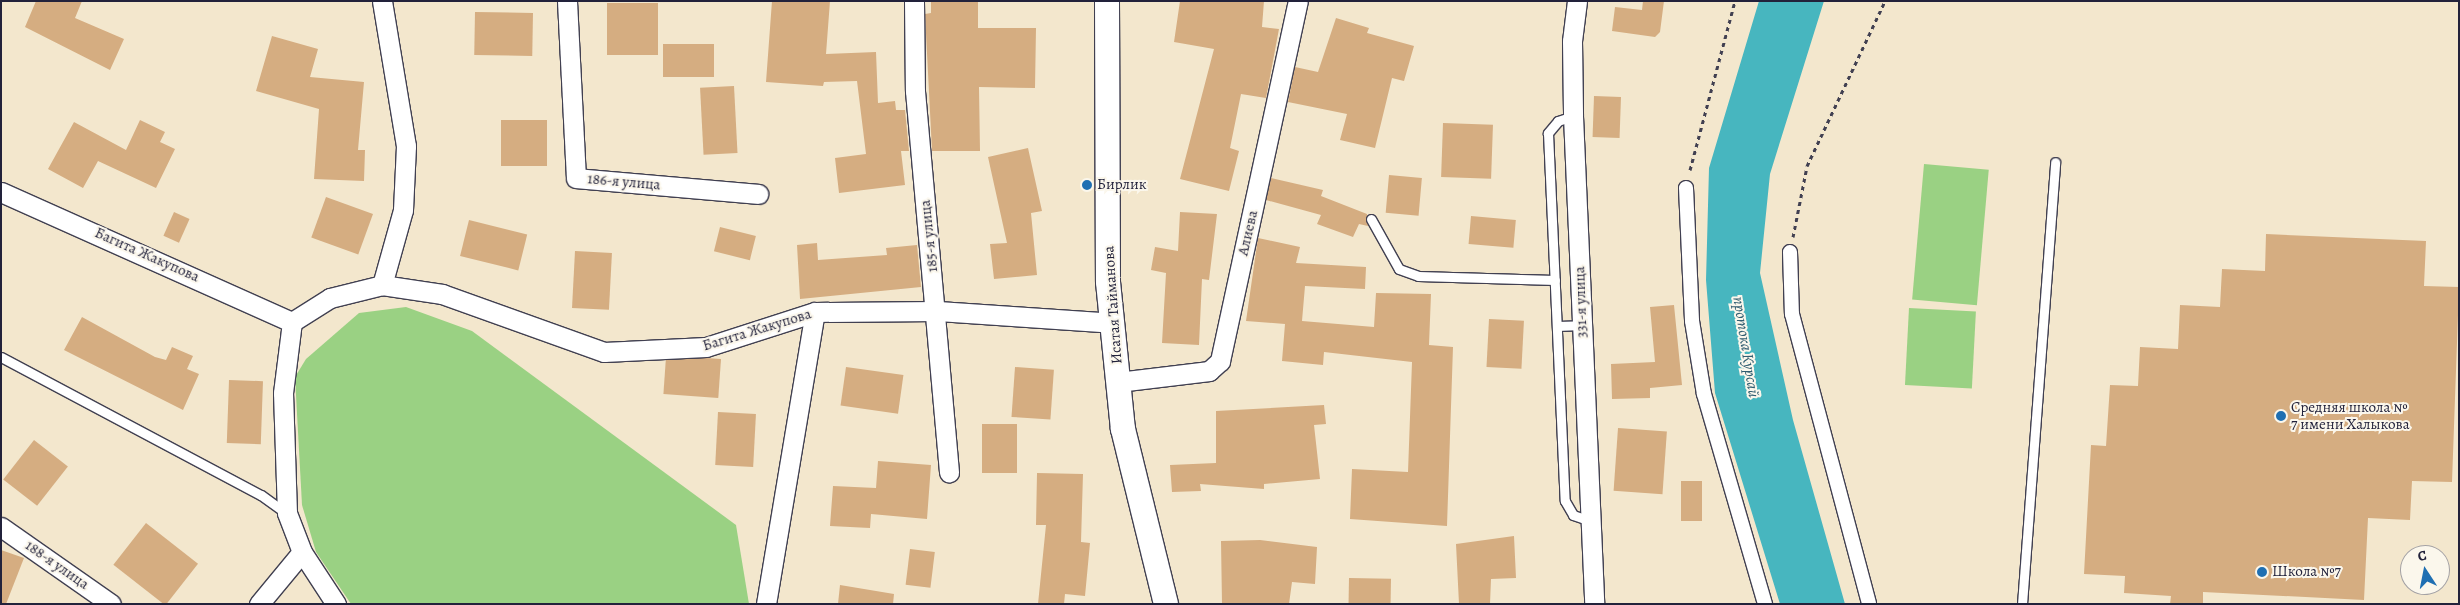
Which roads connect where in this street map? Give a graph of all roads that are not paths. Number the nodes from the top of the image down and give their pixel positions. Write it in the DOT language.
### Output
graph roads {
  1 [pos="382,1"];
  2 [pos="567,1"];
  3 [pos="914,1"];
  4 [pos="1107,1"];
  5 [pos="1298,1"];
  6 [pos="1578,1"];
  7 [pos="1573,116"];
  8 [pos="2055,162"];
  9 [pos="1686,188"];
  10 [pos="1,192"];
  11 [pos="758,194"];
  12 [pos="1371,219"];
  13 [pos="1790,252"];
  14 [pos="1555,280"];
  15 [pos="382,285"];
  16 [pos="938,311"];
  17 [pos="815,312"];
  18 [pos="292,322"];
  19 [pos="1112,323"];
  20 [pos="1582,325"];
  21 [pos="1557,326"];
  22 [pos="1,357"];
  23 [pos="1118,382"];
  24 [pos="949,472"];
  25 [pos="287,513"];
  26 [pos="1590,522"];
  27 [pos="1,527"];
  28 [pos="302,552"];
  29 [pos="112,604"];
  30 [pos="259,604"];
  31 [pos="336,604"];
  32 [pos="766,604"];
  33 [pos="1166,604"];
  34 [pos="1594,604"];
  35 [pos="1765,604"];
  36 [pos="1869,604"];
  37 [pos="2022,604"];
  1 -- 15 [label="street"];
  2 -- 11 [label="street, 186-я улица"];
  3 -- 16 [label="street, 185-я улица"];
  4 -- 19 [label="street, Исатая Тайманова"];
  5 -- 23 [label="street, Алиева"];
  6 -- 7 [label="street, 331-я улица"];
  7 -- 14 [label="lane"];
  7 -- 20 [label="street, 331-я улица"];
  8 -- 37 [label="lane"];
  9 -- 35 [label="street"];
  10 -- 18 [label="street, Багита Жакупова"];
  12 -- 14 [label="lane"];
  13 -- 36 [label="street"];
  14 -- 21 [label="lane"];
  15 -- 17 [label="street, Багита Жакупова"];
  15 -- 18 [label="street"];
  16 -- 17 [label="street, Багита Жакупова"];
  16 -- 19 [label="street, Багита Жакупова"];
  16 -- 24 [label="street, 185-я улица"];
  17 -- 32 [label="street"];
  18 -- 25 [label="street"];
  19 -- 23 [label="street, Исатая Тайманова"];
  20 -- 21 [label="lane"];
  20 -- 26 [label="street, 331-я улица"];
  21 -- 26 [label="lane"];
  22 -- 25 [label="lane"];
  23 -- 33 [label="street, Исатая Тайманова"];
  25 -- 28 [label="street"];
  26 -- 34 [label="street, 331-я улица"];
  27 -- 29 [label="street, 188-я улица"];
  28 -- 30 [label="street"];
  28 -- 31 [label="street"];
}
